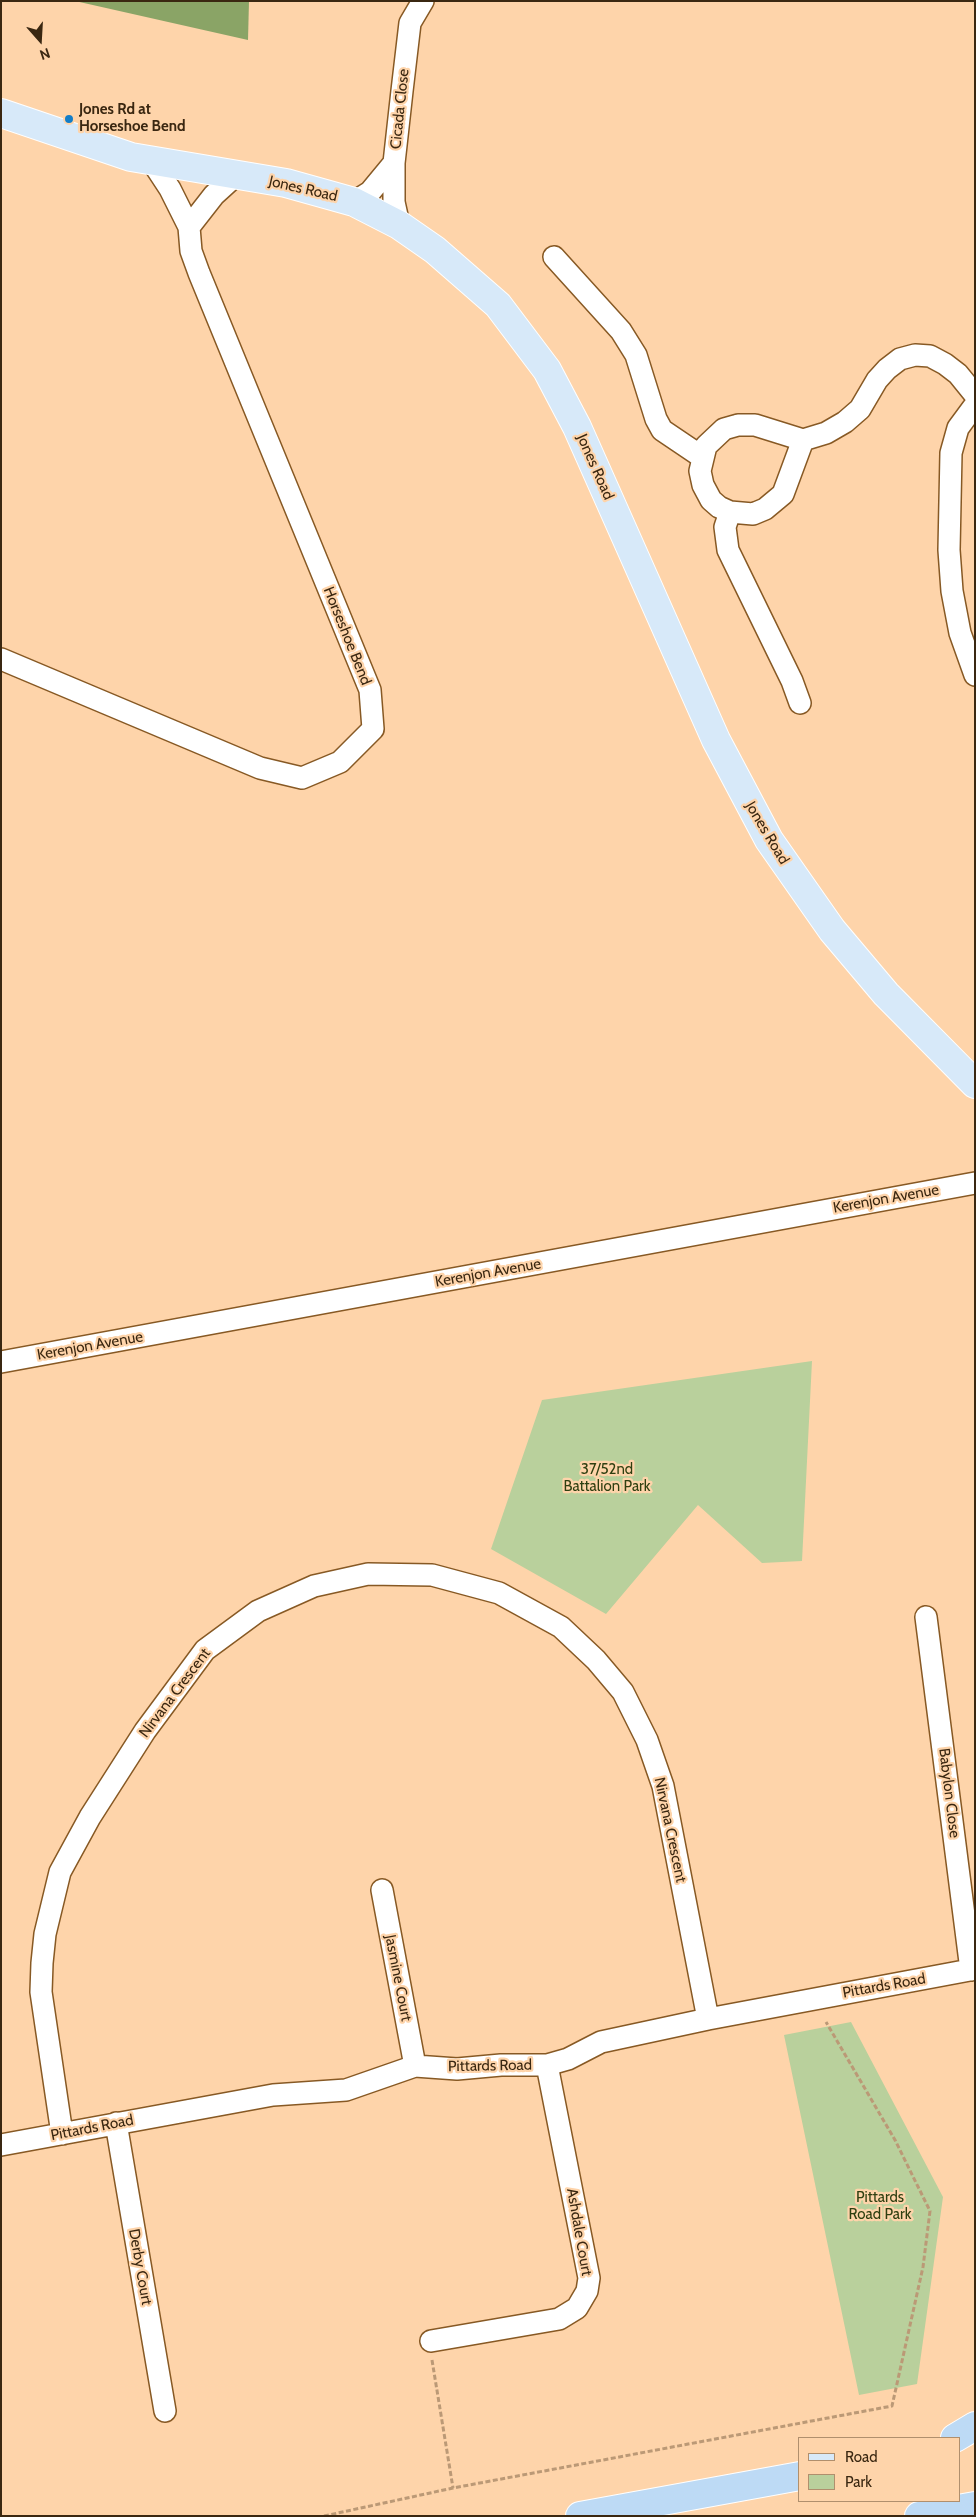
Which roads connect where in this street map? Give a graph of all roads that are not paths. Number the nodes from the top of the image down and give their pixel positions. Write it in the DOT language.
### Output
graph roads {
  1 [pos="423,1"];
  2 [pos="1,113"];
  3 [pos="151,160"];
  4 [pos="394,163"];
  5 [pos="236,175"];
  6 [pos="354,202"];
  7 [pos="399,224"];
  8 [pos="189,227"];
  9 [pos="554,257"];
  10 [pos="975,396"];
  11 [pos="975,405"];
  12 [pos="803,440"];
  13 [pos="702,457"];
  14 [pos="730,512"];
  15 [pos="1,659"];
  16 [pos="975,675"];
  17 [pos="800,704"];
  18 [pos="975,1084"];
  19 [pos="975,1183"];
  20 [pos="1,1362"];
  21 [pos="926,1617"];
  22 [pos="382,1890"];
  23 [pos="973,1969"];
  24 [pos="708,2019"];
  25 [pos="546,2065"];
  26 [pos="416,2066"];
  27 [pos="116,2123"];
  28 [pos="62,2134"];
  29 [pos="1,2145"];
  30 [pos="431,2341"];
  31 [pos="165,2411"];
  32 [pos="975,2426"];
  33 [pos="956,2437"];
  34 [pos="975,2444"];
  35 [pos="961,2447"];
  36 [pos="798,2476"];
  37 [pos="975,2506"];
  38 [pos="580,2516"];
  39 [pos="919,2516"];
  1 -- 4 [label="street, Cicada Close"];
  2 -- 3 [label="main road, Jones Road"];
  3 -- 5 [label="main road, Jones Road"];
  3 -- 8 [label="street"];
  4 -- 6 [label="street, Cicada Close"];
  4 -- 7 [label="street"];
  5 -- 6 [label="main road, Jones Road"];
  5 -- 8 [label="street"];
  6 -- 7 [label="main road, Jones Road"];
  7 -- 18 [label="main road, Jones Road"];
  8 -- 15 [label="street, Horseshoe Bend"];
  9 -- 13 [label="street"];
  10 -- 12 [label="street"];
  11 -- 16 [label="street"];
  12 -- 13 [label="street"];
  12 -- 14 [label="street"];
  13 -- 14 [label="street"];
  14 -- 17 [label="street"];
  19 -- 20 [label="street, Kerenjon Avenue"];
  21 -- 23 [label="street, Babylon Close"];
  22 -- 26 [label="street, Jasmine Court"];
  23 -- 24 [label="street, Pittards Road"];
  24 -- 25 [label="street, Pittards Road"];
  24 -- 28 [label="street, Nirvana Crescent"];
  25 -- 26 [label="street, Pittards Road"];
  25 -- 30 [label="street, Ashdale Court"];
  26 -- 27 [label="street, Pittards Road"];
  27 -- 28 [label="street, Pittards Road"];
  27 -- 31 [label="street, Derby Court"];
  28 -- 29 [label="street, Pittards Road"];
  32 -- 33 [label="highway"];
  34 -- 35 [label="highway"];
  36 -- 38 [label="highway"];
  37 -- 39 [label="highway"];
}
